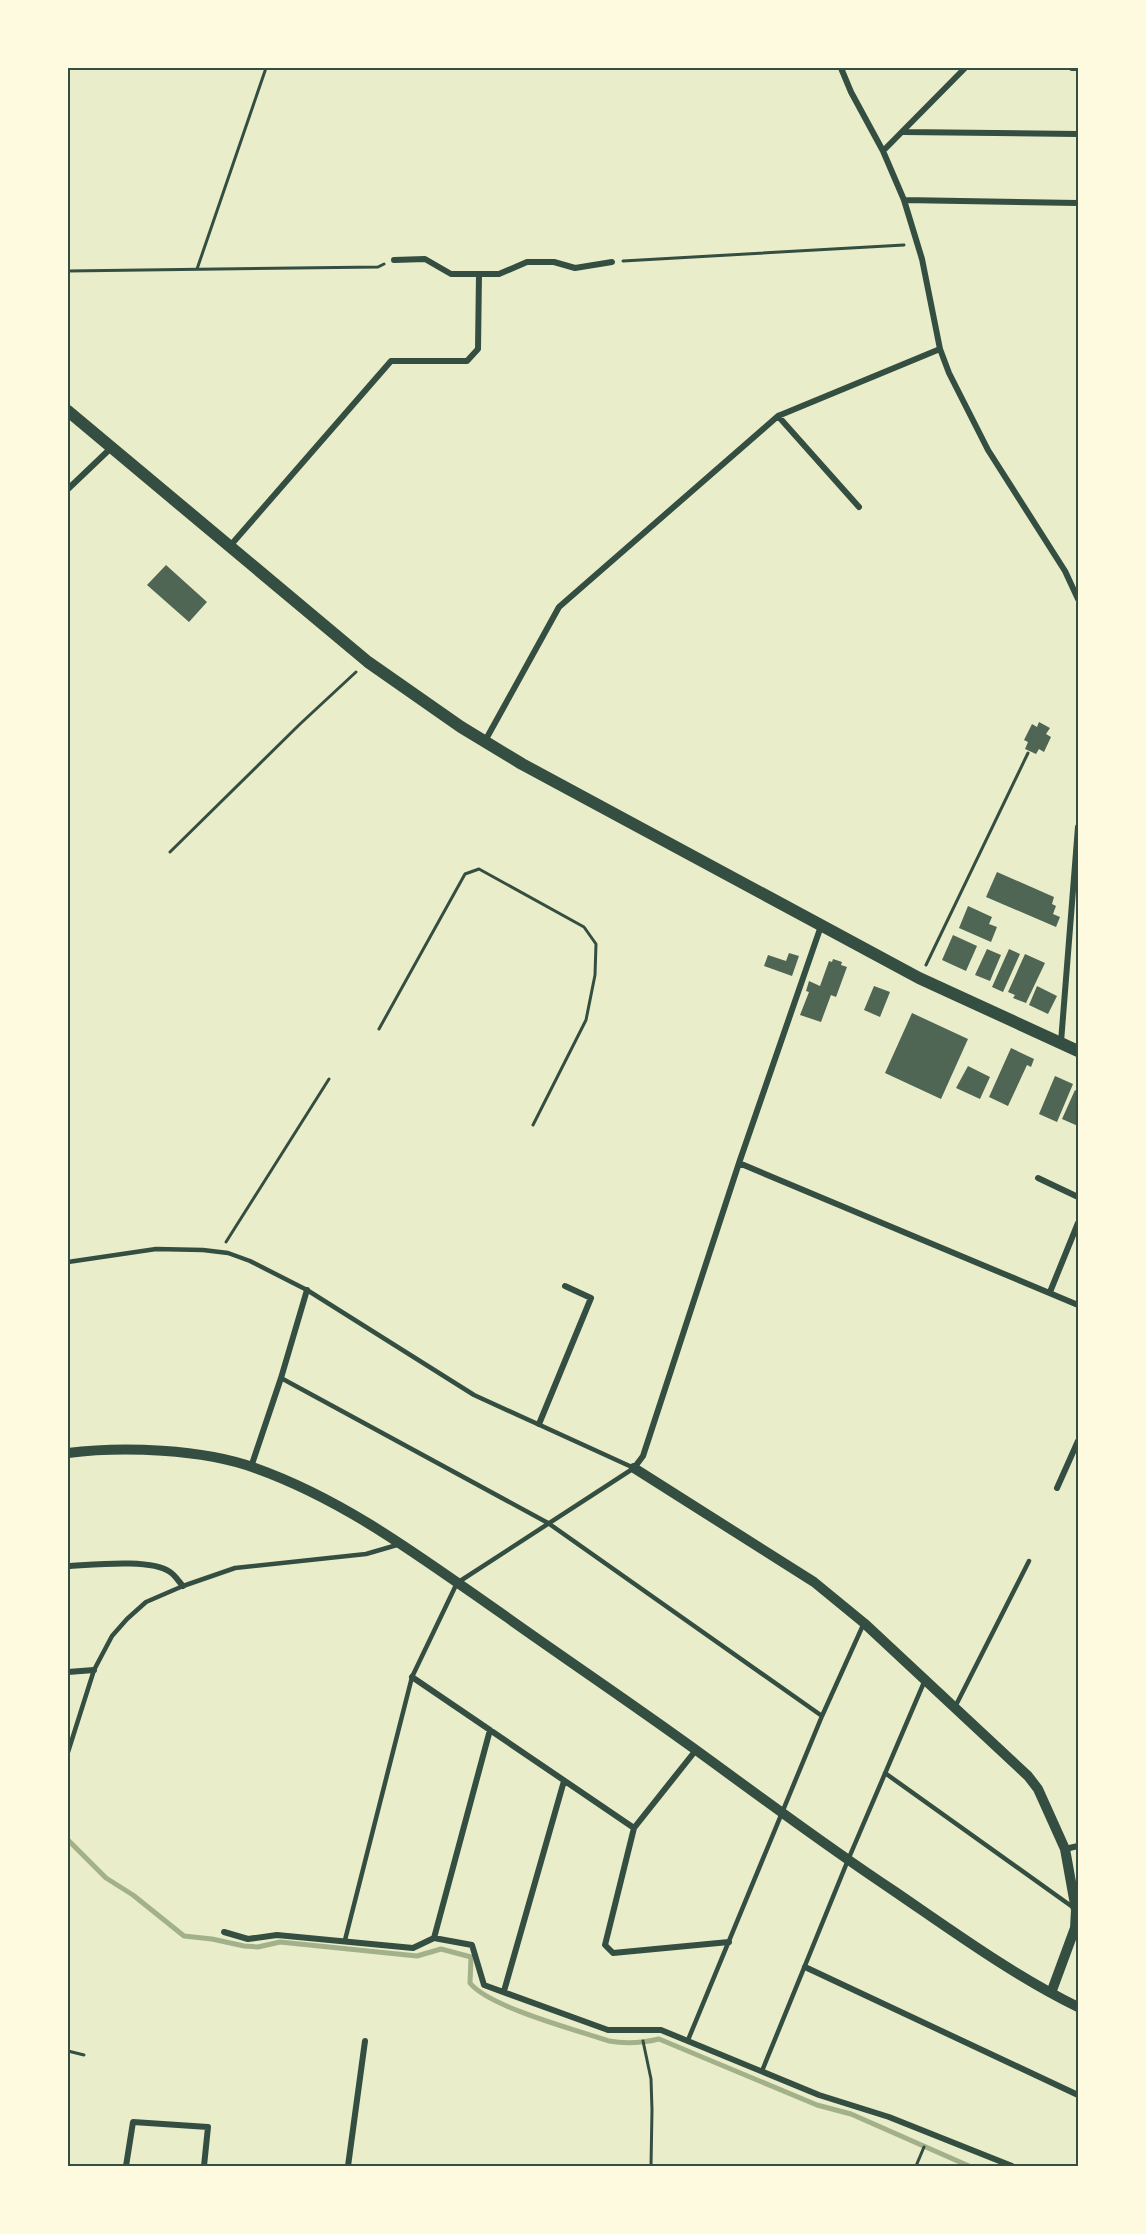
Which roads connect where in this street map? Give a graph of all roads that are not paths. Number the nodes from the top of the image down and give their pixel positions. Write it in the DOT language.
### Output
graph roads {
  1 [pos="841,68"];
  2 [pos="965,68"];
  3 [pos="1071,68"];
  4 [pos="1078,68"];
  5 [pos="904,132"];
  6 [pos="1078,134"];
  7 [pos="883,151"];
  8 [pos="904,200"];
  9 [pos="1078,203"];
  10 [pos="394,260"];
  11 [pos="612,262"];
  12 [pos="479,274"];
  13 [pos="940,349"];
  14 [pos="68,411"];
  15 [pos="778,416"];
  16 [pos="111,447"];
  17 [pos="68,489"];
  18 [pos="859,507"];
  19 [pos="230,547"];
  20 [pos="1078,598"];
  21 [pos="484,741"];
  22 [pos="1078,827"];
  23 [pos="821,926"];
  24 [pos="1061,1043"];
  25 [pos="1078,1051"];
  26 [pos="739,1163"];
  27 [pos="1038,1178"];
  28 [pos="1078,1197"];
  29 [pos="1078,1223"];
  30 [pos="68,1262"];
  31 [pos="565,1286"];
  32 [pos="307,1290"];
  33 [pos="1050,1292"];
  34 [pos="1078,1305"];
  35 [pos="281,1378"];
  36 [pos="539,1424"];
  37 [pos="1078,1442"];
  38 [pos="68,1453"];
  39 [pos="251,1467"];
  40 [pos="634,1468"];
  41 [pos="1057,1488"];
  42 [pos="548,1523"];
  43 [pos="399,1544"];
  44 [pos="1029,1561"];
  45 [pos="68,1566"];
  46 [pos="457,1583"];
  47 [pos="183,1586"];
  48 [pos="864,1623"];
  49 [pos="94,1670"];
  50 [pos="68,1672"];
  51 [pos="412,1677"];
  52 [pos="925,1680"];
  53 [pos="955,1707"];
  54 [pos="822,1716"];
  55 [pos="490,1730"];
  56 [pos="696,1750"];
  57 [pos="68,1752"];
  58 [pos="885,1773"];
  59 [pos="564,1781"];
  60 [pos="782,1814"];
  61 [pos="634,1828"];
  62 [pos="1078,1846"];
  63 [pos="1065,1849"];
  64 [pos="848,1860"];
  65 [pos="1076,1910"];
  66 [pos="1077,1928"];
  67 [pos="224,1932"];
  68 [pos="434,1938"];
  69 [pos="345,1940"];
  70 [pos="729,1941"];
  71 [pos="805,1966"];
  72 [pos="504,1990"];
  73 [pos="1051,1994"];
  74 [pos="1078,2007"];
  75 [pos="688,2040"];
  76 [pos="365,2042"];
  77 [pos="762,2071"];
  78 [pos="1078,2095"];
  79 [pos="126,2166"];
  80 [pos="204,2166"];
  81 [pos="348,2166"];
  82 [pos="1012,2166"];
  1 -- 7 [label="street"];
  2 -- 5 [label="street"];
  3 -- 4 [label="street"];
  5 -- 6 [label="street"];
  5 -- 7 [label="street"];
  7 -- 8 [label="street"];
  8 -- 9 [label="street"];
  8 -- 13 [label="street"];
  10 -- 12 [label="street"];
  11 -- 12 [label="street"];
  12 -- 19 [label="street"];
  13 -- 15 [label="street"];
  13 -- 20 [label="street"];
  14 -- 16 [label="main road"];
  15 -- 18 [label="street"];
  15 -- 21 [label="street"];
  16 -- 17 [label="street"];
  16 -- 19 [label="main road"];
  19 -- 21 [label="main road"];
  21 -- 23 [label="main road"];
  22 -- 24 [label="street"];
  23 -- 24 [label="main road"];
  23 -- 26 [label="street"];
  24 -- 25 [label="main road"];
  26 -- 33 [label="street"];
  26 -- 40 [label="street"];
  27 -- 28 [label="street"];
  29 -- 33 [label="street"];
  30 -- 32 [label="lane"];
  31 -- 36 [label="street"];
  32 -- 35 [label="street"];
  32 -- 36 [label="lane"];
  33 -- 34 [label="street"];
  35 -- 39 [label="street"];
  35 -- 42 [label="lane"];
  36 -- 40 [label="lane"];
  37 -- 41 [label="street"];
  38 -- 39 [label="street"];
  39 -- 43 [label="street"];
  40 -- 42 [label="lane"];
  40 -- 48 [label="street"];
  42 -- 46 [label="lane"];
  42 -- 54 [label="lane"];
  43 -- 46 [label="street"];
  43 -- 47 [label="lane"];
  44 -- 53 [label="lane"];
  45 -- 47 [label="street"];
  46 -- 51 [label="lane"];
  46 -- 56 [label="street"];
  47 -- 49 [label="lane"];
  48 -- 52 [label="street"];
  48 -- 54 [label="lane"];
  49 -- 50 [label="street"];
  49 -- 57 [label="lane"];
  51 -- 55 [label="street"];
  51 -- 69 [label="lane"];
  52 -- 53 [label="street"];
  52 -- 58 [label="lane"];
  53 -- 63 [label="street"];
  54 -- 60 [label="lane"];
  55 -- 59 [label="street"];
  55 -- 68 [label="street"];
  56 -- 60 [label="street"];
  56 -- 61 [label="street"];
  58 -- 64 [label="lane"];
  58 -- 65 [label="lane"];
  59 -- 61 [label="street"];
  59 -- 72 [label="street"];
  60 -- 64 [label="street"];
  60 -- 70 [label="lane"];
  61 -- 70 [label="street"];
  62 -- 63 [label="street"];
  63 -- 65 [label="street"];
  64 -- 71 [label="lane"];
  64 -- 73 [label="street"];
  65 -- 66 [label="street"];
  66 -- 73 [label="street"];
  67 -- 69 [label="street"];
  68 -- 69 [label="street"];
  68 -- 72 [label="street"];
  70 -- 75 [label="lane"];
  71 -- 77 [label="lane"];
  71 -- 78 [label="street"];
  72 -- 75 [label="street"];
  73 -- 74 [label="street"];
  75 -- 77 [label="street"];
  76 -- 81 [label="street"];
  77 -- 82 [label="street"];
  79 -- 80 [label="street"];
}
